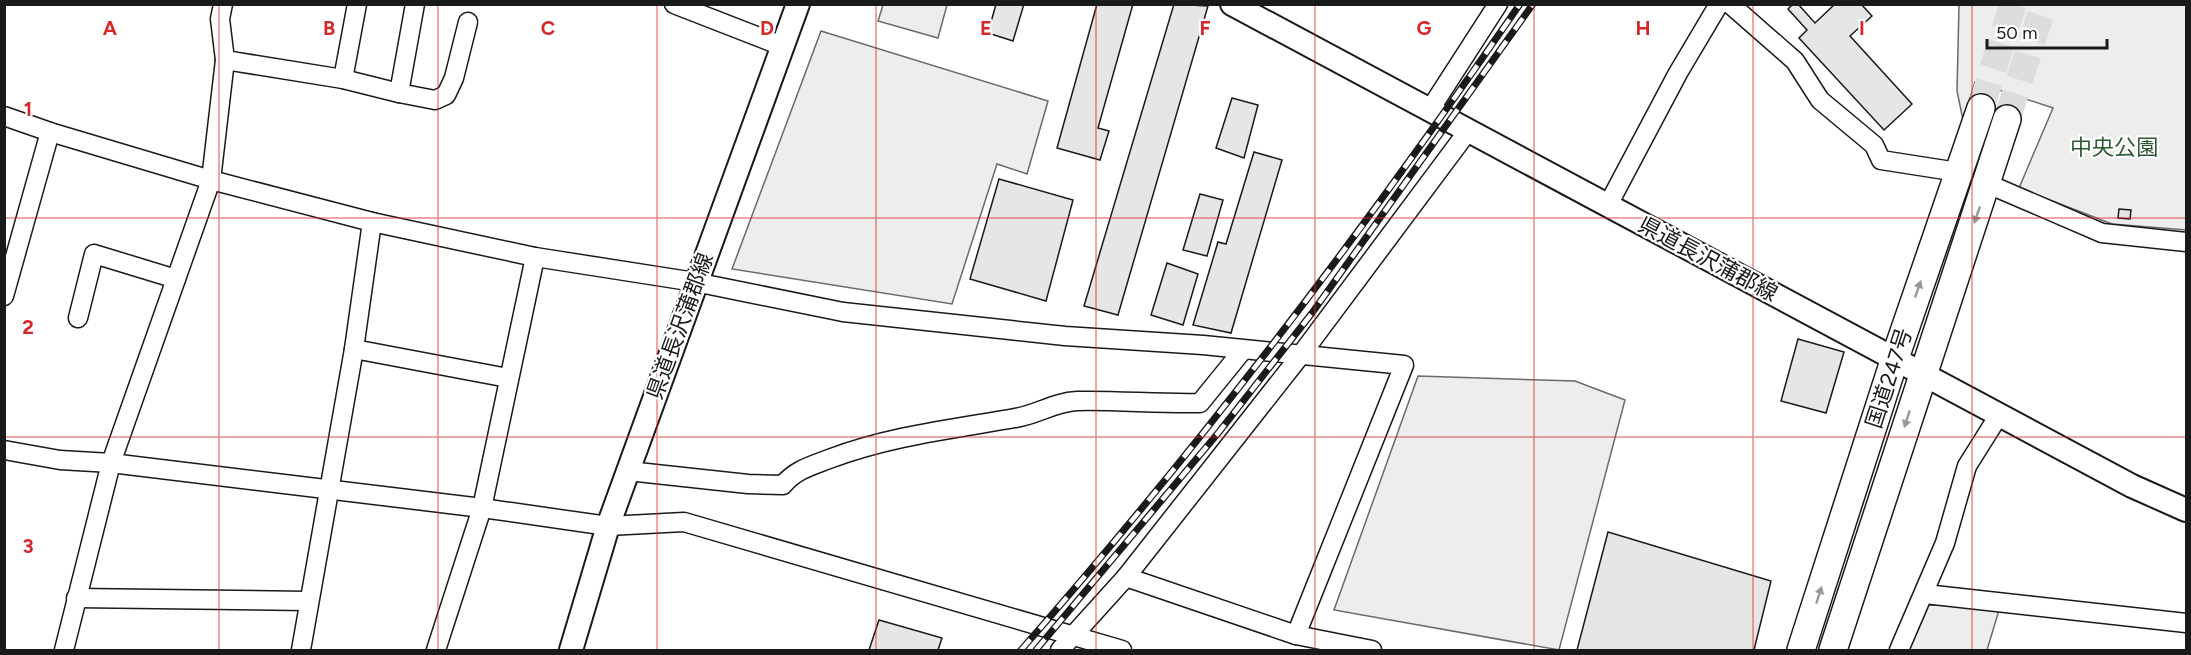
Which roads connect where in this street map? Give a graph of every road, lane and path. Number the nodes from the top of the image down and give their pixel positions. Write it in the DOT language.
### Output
graph roads {
  1 [pos="224,4"];
  2 [pos="357,4"];
  3 [pos="416,4"];
  4 [pos="674,4"];
  5 [pos="798,4"];
  6 [pos="1232,4"];
  7 [pos="1498,4"];
  8 [pos="1719,4"];
  9 [pos="1730,4"];
  10 [pos="468,22"];
  11 [pos="782,46"];
  12 [pos="225,60"];
  13 [pos="344,79"];
  14 [pos="399,93"];
  15 [pos="1981,108"];
  16 [pos="1430,111"];
  17 [pos="4,116"];
  18 [pos="2007,119"];
  19 [pos="1468,131"];
  20 [pos="50,132"];
  21 [pos="1958,172"];
  22 [pos="211,180"];
  23 [pos="1988,184"];
  24 [pos="1608,205"];
  25 [pos="372,222"];
  26 [pos="2187,242"];
  27 [pos="535,257"];
  28 [pos="176,279"];
  29 [pos="695,282"];
  30 [pos="4,296"];
  31 [pos="78,318"];
  32 [pos="354,349"];
  33 [pos="1243,350"];
  34 [pos="1300,356"];
  35 [pos="1895,358"];
  36 [pos="1922,375"];
  37 [pos="508,378"];
  38 [pos="1999,415"];
  39 [pos="4,450"];
  40 [pos="111,463"];
  41 [pos="628,471"];
  42 [pos="328,491"];
  43 [pos="482,508"];
  44 [pos="2187,510"];
  45 [pos="608,526"];
  46 [pos="1126,577"];
  47 [pos="1924,594"];
  48 [pos="76,598"];
  49 [pos="308,601"];
  50 [pos="2187,623"];
  51 [pos="1296,635"];
  52 [pos="1067,644"];
  53 [pos="64,651"];
  54 [pos="301,651"];
  55 [pos="436,651"];
  56 [pos="571,651"];
  57 [pos="1122,651"];
  58 [pos="1372,651"];
  59 [pos="1801,651"];
  60 [pos="1833,651"];
  61 [pos="1899,651"];
  1 -- 12 [label="street"];
  2 -- 13 [label="street"];
  3 -- 14 [label="street"];
  4 -- 11 [label="street"];
  5 -- 11 [label="main road, 県道長沢蒲郡線"];
  6 -- 16 [label="main road, 県道長沢蒲郡線"];
  7 -- 16 [label="street"];
  8 -- 24 [label="street"];
  9 -- 21 [label="street"];
  10 -- 14 [label="street"];
  11 -- 29 [label="main road, 県道長沢蒲郡線"];
  12 -- 13 [label="street"];
  12 -- 22 [label="street"];
  13 -- 14 [label="street"];
  15 -- 21 [label="highway, 国道247号"];
  16 -- 19 [label="main road, 県道長沢蒲郡線"];
  17 -- 20 [label="street"];
  18 -- 23 [label="highway, 国道247号"];
  19 -- 24 [label="main road, 県道長沢蒲郡線"];
  19 -- 34 [label="street"];
  20 -- 22 [label="street"];
  20 -- 30 [label="street"];
  35 -- 21 [label="highway, 国道247号, one-way"];
  22 -- 25 [label="street"];
  22 -- 28 [label="street"];
  23 -- 26 [label="street"];
  23 -- 36 [label="highway, 国道247号, one-way"];
  24 -- 35 [label="main road, 県道長沢蒲郡線"];
  25 -- 27 [label="street"];
  25 -- 32 [label="street"];
  27 -- 29 [label="street"];
  27 -- 37 [label="street"];
  28 -- 31 [label="street"];
  28 -- 40 [label="street"];
  29 -- 33 [label="street"];
  29 -- 41 [label="main road, 県道長沢蒲郡線"];
  32 -- 37 [label="street"];
  32 -- 42 [label="street"];
  33 -- 34 [label="street"];
  33 -- 41 [label="street"];
  34 -- 46 [label="street"];
  34 -- 51 [label="street"];
  35 -- 36 [label="main road, 県道長沢蒲郡線"];
  59 -- 35 [label="highway, 国道247号, one-way"];
  36 -- 38 [label="main road, 県道長沢蒲郡線"];
  36 -- 60 [label="highway, 国道247号, one-way"];
  37 -- 43 [label="street"];
  38 -- 44 [label="main road, 県道長沢蒲郡線"];
  38 -- 47 [label="street"];
  39 -- 40 [label="street"];
  40 -- 42 [label="street"];
  40 -- 48 [label="street"];
  41 -- 45 [label="main road, 県道長沢蒲郡線"];
  42 -- 43 [label="street"];
  42 -- 49 [label="street"];
  43 -- 45 [label="street"];
  43 -- 55 [label="street"];
  45 -- 52 [label="street"];
  45 -- 56 [label="main road, 県道長沢蒲郡線"];
  46 -- 51 [label="street"];
  46 -- 52 [label="street"];
  47 -- 50 [label="street"];
  47 -- 61 [label="street"];
  48 -- 49 [label="street"];
  48 -- 53 [label="street"];
  49 -- 54 [label="street"];
  51 -- 58 [label="street"];
  52 -- 57 [label="street"];
}
